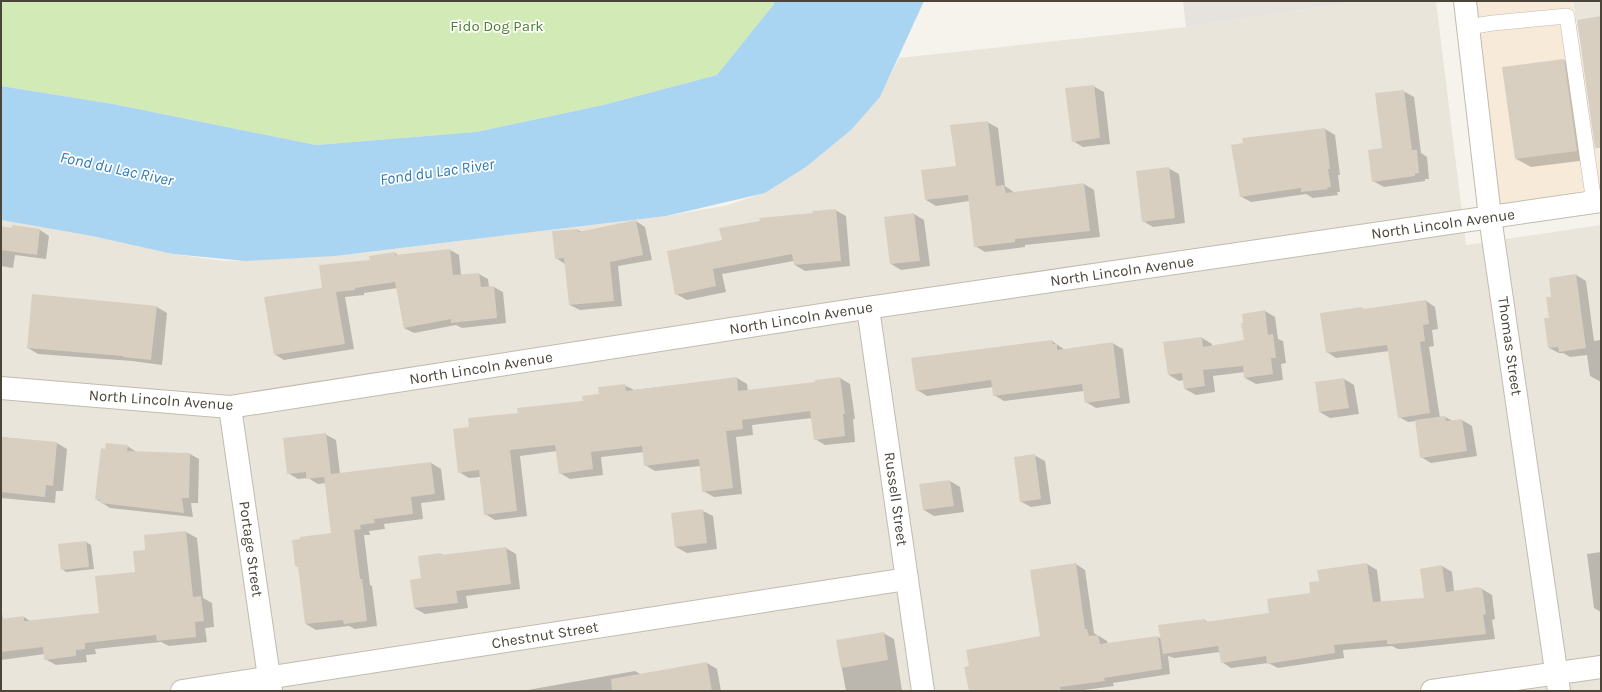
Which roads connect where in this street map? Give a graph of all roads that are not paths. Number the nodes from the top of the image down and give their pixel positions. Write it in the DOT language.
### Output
graph roads {
  1 [pos="1464,1"];
  2 [pos="1468,27"];
  3 [pos="1597,202"];
  4 [pos="1490,217"];
  5 [pos="868,308"];
  6 [pos="1,388"];
  7 [pos="230,407"];
  8 [pos="907,579"];
  9 [pos="1601,667"];
  10 [pos="1557,682"];
  11 [pos="271,685"];
  12 [pos="182,691"];
  13 [pos="923,691"];
  14 [pos="1432,691"];
  1 -- 2 [label="street, Thomas Street"];
  2 -- 3 [label="lane"];
  2 -- 4 [label="street, Thomas Street"];
  3 -- 4 [label="street, North Lincoln Avenue"];
  4 -- 5 [label="street, North Lincoln Avenue"];
  4 -- 10 [label="street, Thomas Street"];
  5 -- 7 [label="street, North Lincoln Avenue"];
  5 -- 8 [label="street, Russell Street"];
  6 -- 7 [label="street, North Lincoln Avenue"];
  7 -- 11 [label="street, Portage Street"];
  8 -- 11 [label="street, Chestnut Street"];
  8 -- 13 [label="street, Russell Street"];
  9 -- 10 [label="street"];
  10 -- 14 [label="street"];
  11 -- 12 [label="street, Chestnut Street"];
}
